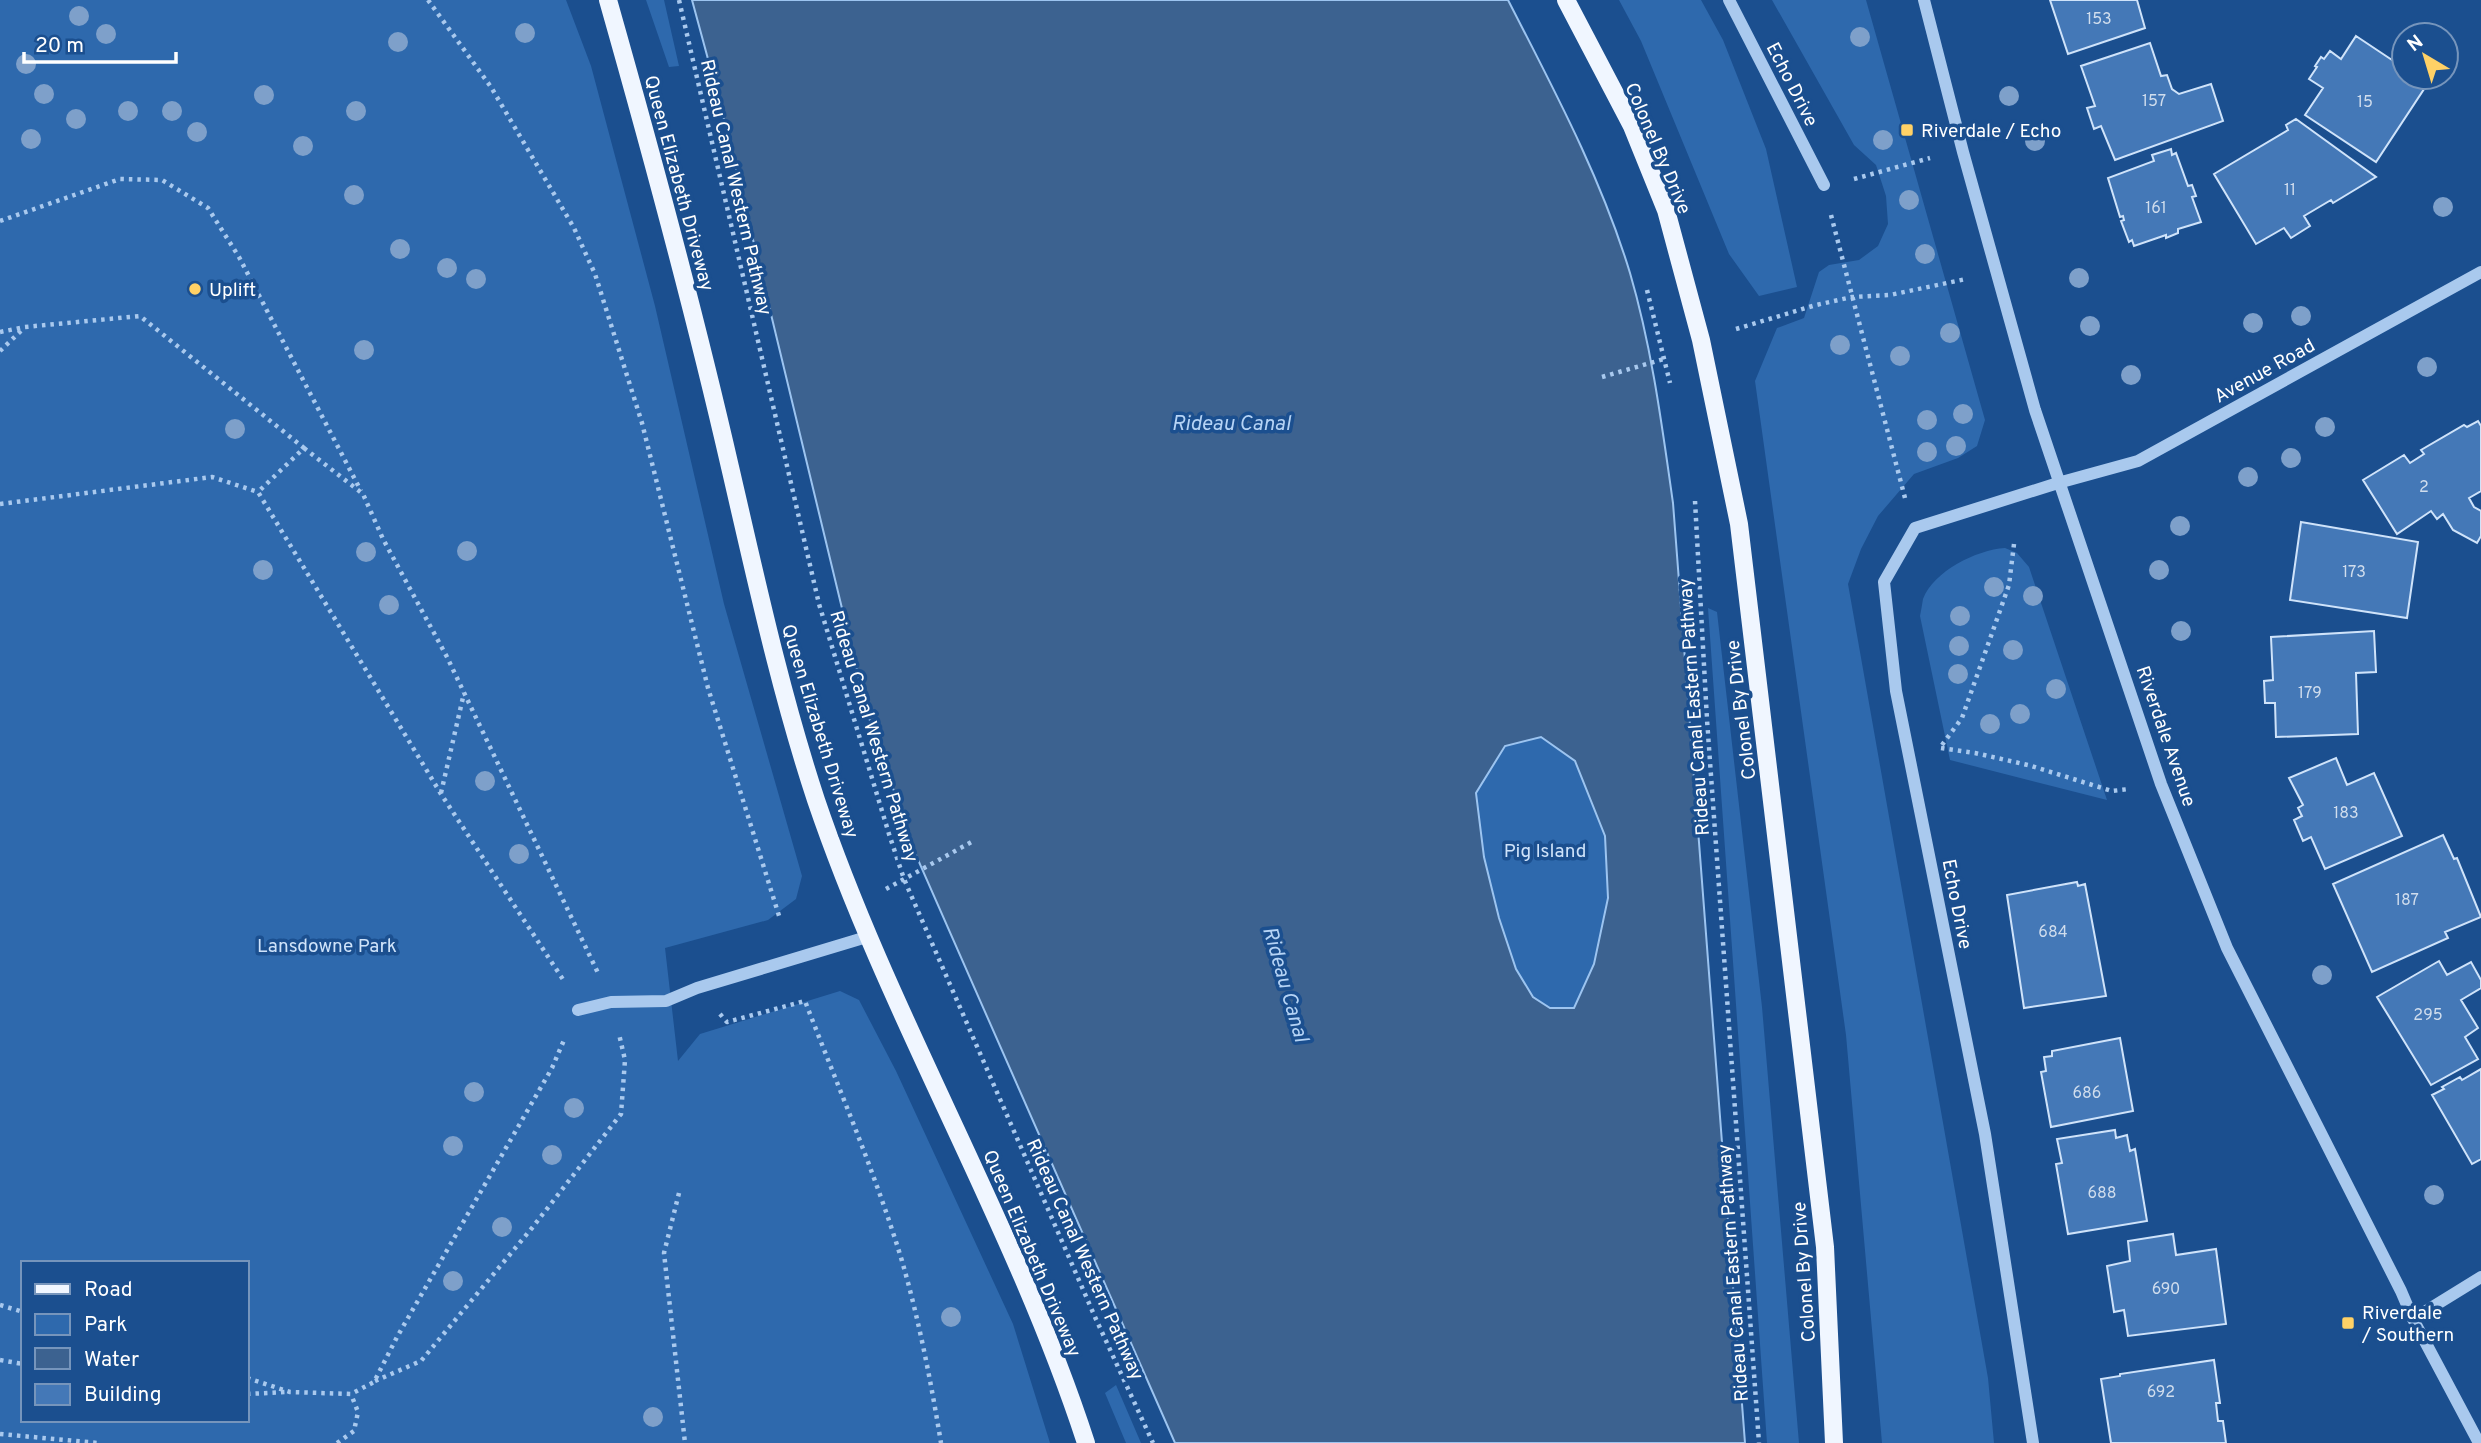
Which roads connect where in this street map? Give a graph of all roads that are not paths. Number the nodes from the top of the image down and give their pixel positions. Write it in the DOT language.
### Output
graph roads {
  1 [pos="608,0"];
  2 [pos="1566,0"];
  3 [pos="1728,0"];
  4 [pos="1924,0"];
  5 [pos="1824,185"];
  6 [pos="2481,272"];
  7 [pos="2058,483"];
  8 [pos="870,936"];
  9 [pos="578,1010"];
  10 [pos="2481,1278"];
  11 [pos="2413,1319"];
  12 [pos="1086,1443"];
  13 [pos="1834,1443"];
  14 [pos="2034,1443"];
  15 [pos="2479,1443"];
  1 -- 8 [label="main road, Queen Elizabeth Driveway"];
  2 -- 13 [label="main road, Colonel By Drive"];
  3 -- 5 [label="street, Echo Drive"];
  4 -- 7 [label="street, Riverdale Avenue"];
  6 -- 7 [label="street, Avenue Road"];
  7 -- 11 [label="street, Riverdale Avenue"];
  7 -- 14 [label="street, Echo Drive"];
  8 -- 9 [label="street"];
  8 -- 12 [label="main road, Queen Elizabeth Driveway"];
  10 -- 11 [label="street"];
  11 -- 15 [label="street, Riverdale Avenue"];
}
